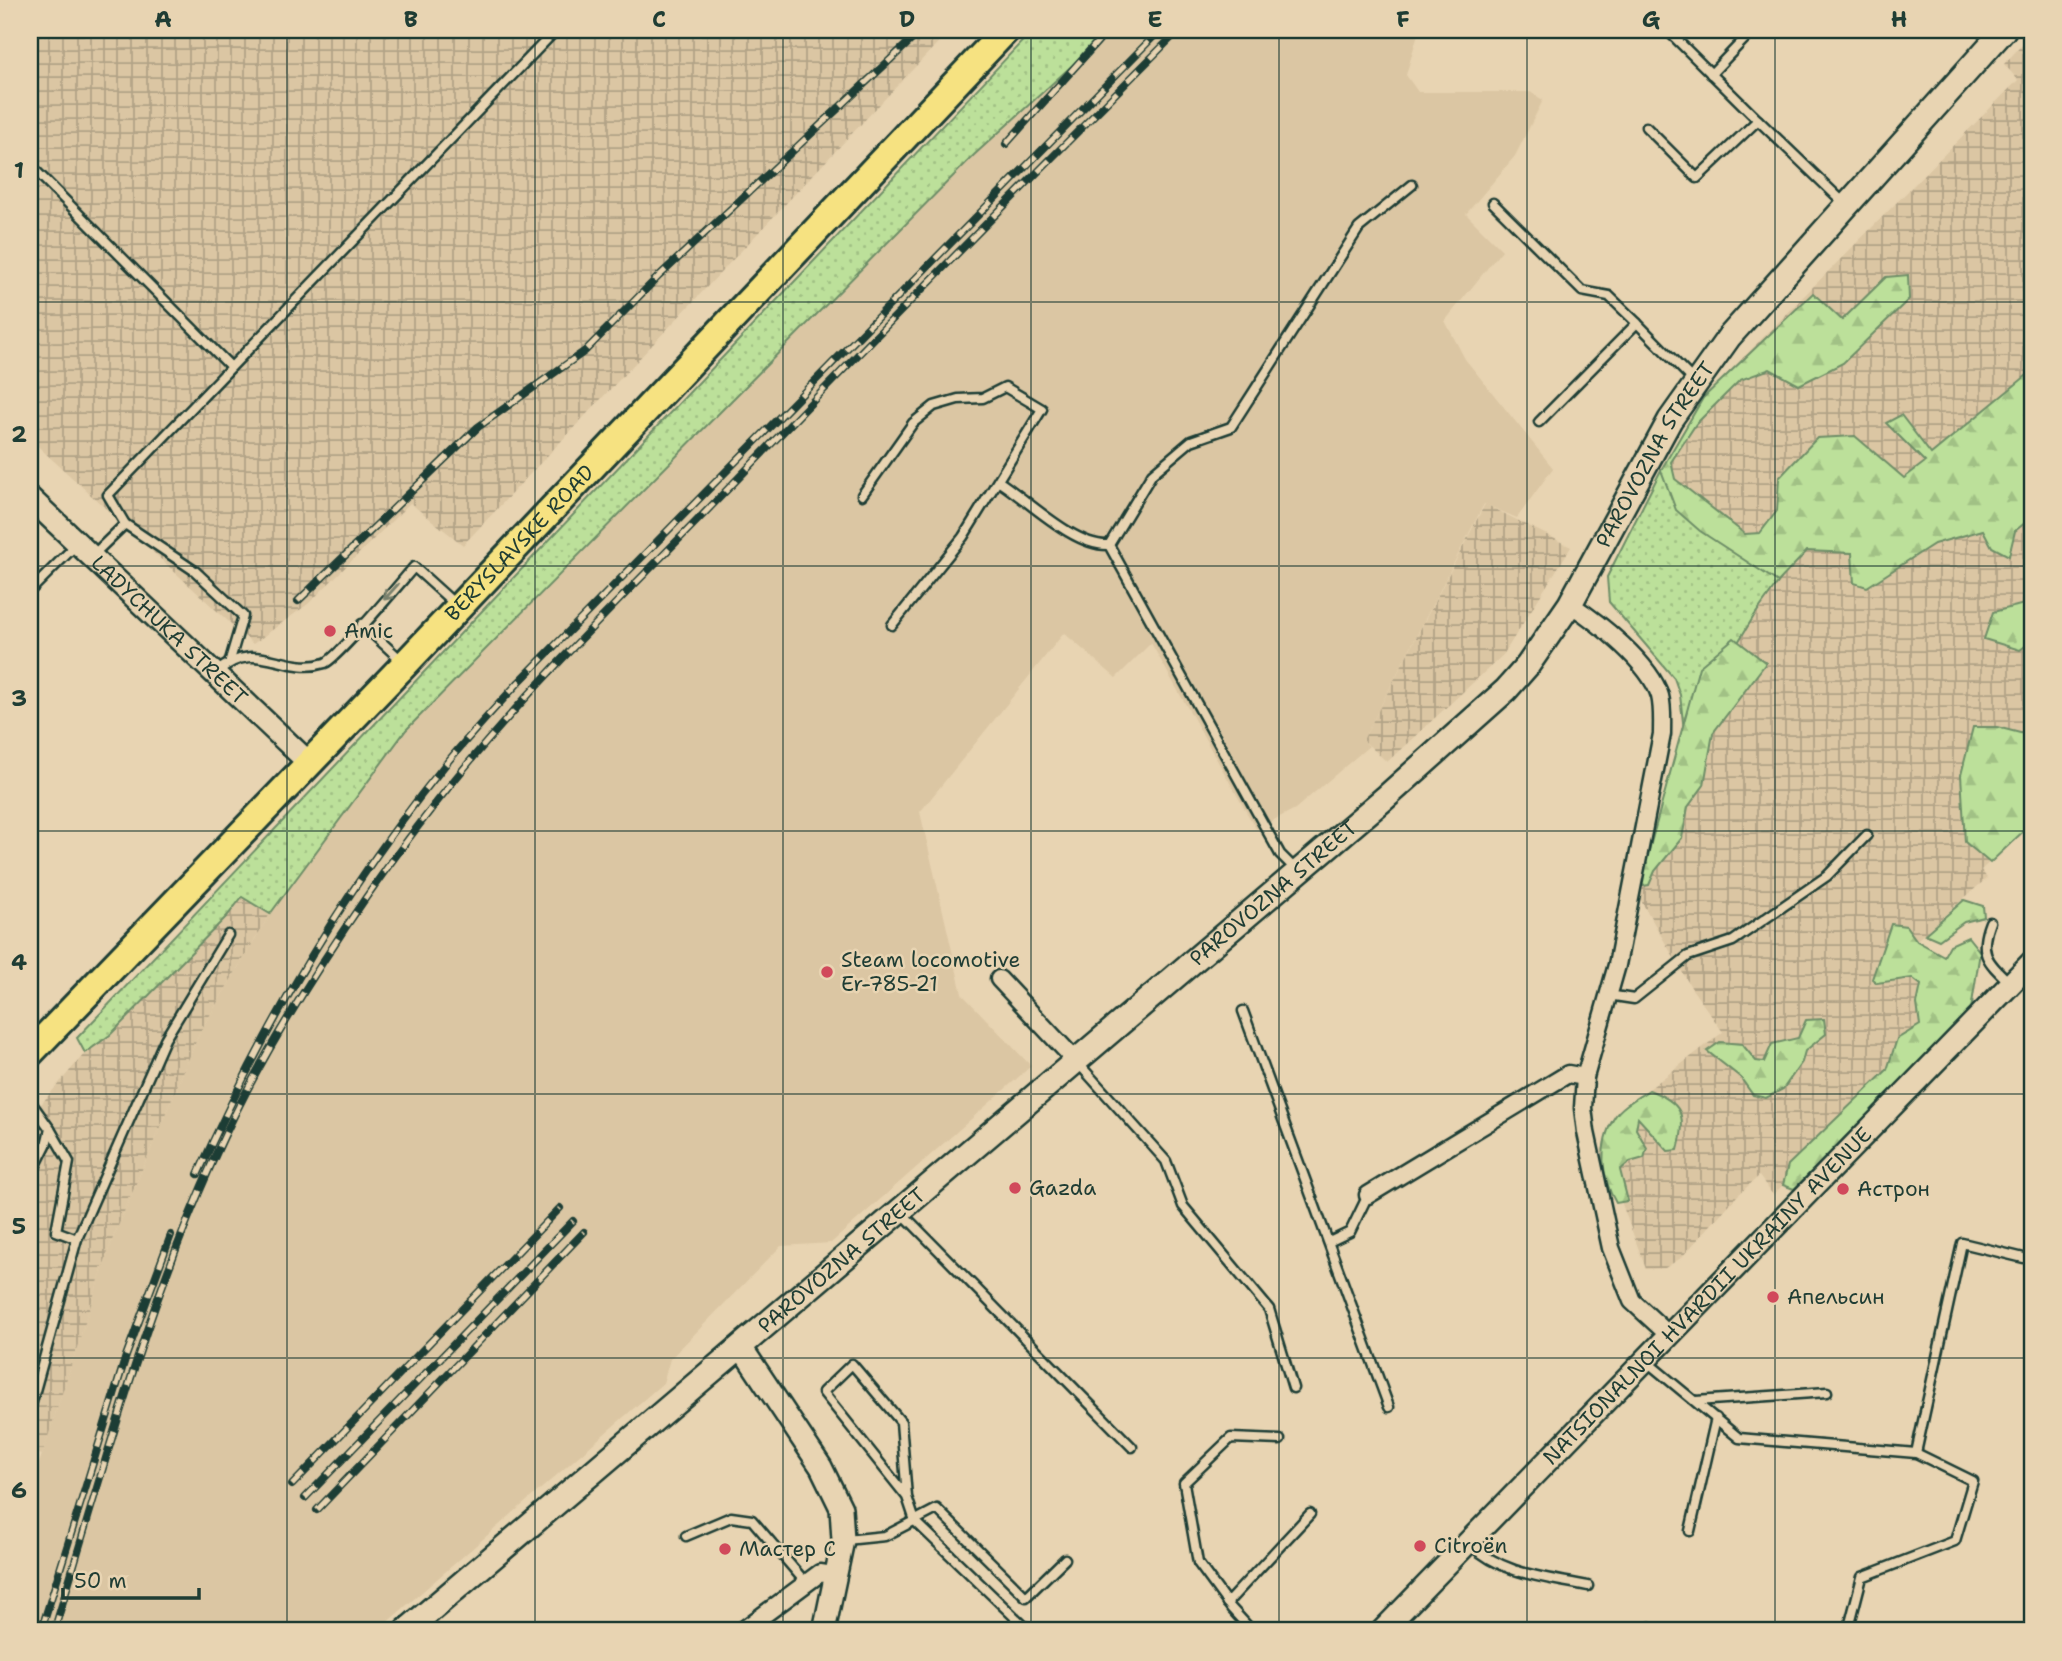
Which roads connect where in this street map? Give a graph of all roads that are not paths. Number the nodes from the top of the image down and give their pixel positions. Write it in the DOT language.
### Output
graph roads {
  1 [pos="556,30"];
  2 [pos="1006,30"];
  3 [pos="1667,30"];
  4 [pos="1753,30"];
  5 [pos="2004,30"];
  6 [pos="1711,74"];
  7 [pos="1758,120"];
  8 [pos="1646,127"];
  9 [pos="30,165"];
  10 [pos="1412,185"];
  11 [pos="1493,203"];
  12 [pos="1846,206"];
  13 [pos="1637,323"];
  14 [pos="231,367"];
  15 [pos="1696,383"];
  16 [pos="1539,422"];
  17 [pos="998,481"];
  18 [pos="862,495"];
  19 [pos="30,498"];
  20 [pos="125,524"];
  21 [pos="1110,545"];
  22 [pos="84,550"];
  23 [pos="30,591"];
  24 [pos="1570,604"];
  25 [pos="458,607"];
  26 [pos="362,624"];
  27 [pos="892,625"];
  28 [pos="405,664"];
  29 [pos="222,667"];
  30 [pos="309,763"];
  31 [pos="1867,835"];
  32 [pos="1298,872"];
  33 [pos="1990,922"];
  34 [pos="228,935"];
  35 [pos="2032,962"];
  36 [pos="999,979"];
  37 [pos="2011,984"];
  38 [pos="1608,995"];
  39 [pos="1243,1011"];
  40 [pos="30,1053"];
  41 [pos="1075,1060"];
  42 [pos="1585,1077"];
  43 [pos="30,1101"];
  44 [pos="50,1129"];
  45 [pos="30,1177"];
  46 [pos="1367,1195"];
  47 [pos="899,1210"];
  48 [pos="77,1239"];
  49 [pos="1329,1242"];
  50 [pos="2032,1260"];
  51 [pos="1670,1336"];
  52 [pos="741,1347"];
  53 [pos="1646,1361"];
  54 [pos="1293,1388"];
  55 [pos="1827,1392"];
  56 [pos="1696,1401"];
  57 [pos="1389,1407"];
  58 [pos="30,1409"];
  59 [pos="1716,1418"];
  60 [pos="1280,1440"];
  61 [pos="1132,1447"];
  62 [pos="1916,1453"];
  63 [pos="907,1497"];
  64 [pos="1310,1514"];
  65 [pos="915,1521"];
  66 [pos="1690,1531"];
  67 [pos="687,1536"];
  68 [pos="843,1540"];
  69 [pos="1468,1542"];
  70 [pos="1065,1559"];
  71 [pos="833,1575"];
  72 [pos="806,1583"];
  73 [pos="1588,1586"];
  74 [pos="1227,1603"];
  75 [pos="406,1631"];
  76 [pos="742,1631"];
  77 [pos="824,1631"];
  78 [pos="1024,1631"];
  79 [pos="1252,1631"];
  80 [pos="1382,1631"];
  81 [pos="1848,1631"];
  1 -- 14 [label="lane"];
  2 -- 25 [label="main road, BERYSLAVSKE ROAD"];
  3 -- 6 [label="lane"];
  4 -- 6 [label="lane"];
  5 -- 12 [label="main road, PAROVOZNA STREET"];
  6 -- 7 [label="lane"];
  7 -- 8 [label="lane"];
  7 -- 12 [label="lane"];
  9 -- 14 [label="lane"];
  10 -- 21 [label="lane"];
  11 -- 13 [label="lane"];
  12 -- 15 [label="main road, PAROVOZNA STREET"];
  13 -- 15 [label="lane"];
  13 -- 16 [label="lane"];
  14 -- 20 [label="lane"];
  15 -- 24 [label="main road, PAROVOZNA STREET"];
  17 -- 18 [label="lane"];
  17 -- 21 [label="lane"];
  17 -- 27 [label="lane"];
  19 -- 22 [label="street, LADYCHUKA STREET"];
  20 -- 22 [label="lane"];
  20 -- 29 [label="lane"];
  21 -- 32 [label="lane"];
  22 -- 23 [label="lane"];
  22 -- 29 [label="street, LADYCHUKA STREET"];
  24 -- 32 [label="main road, PAROVOZNA STREET"];
  24 -- 38 [label="street"];
  25 -- 26 [label="lane, one-way"];
  25 -- 28 [label="main road, BERYSLAVSKE ROAD"];
  26 -- 28 [label="lane"];
  26 -- 29 [label="lane"];
  28 -- 30 [label="main road, BERYSLAVSKE ROAD"];
  29 -- 30 [label="street, LADYCHUKA STREET"];
  30 -- 40 [label="main road, BERYSLAVSKE ROAD"];
  31 -- 38 [label="lane"];
  32 -- 41 [label="main road, PAROVOZNA STREET"];
  33 -- 37 [label="lane"];
  34 -- 48 [label="lane"];
  35 -- 37 [label="street, NATSIONALNOI HVARDII UKRAINY AVENUE"];
  36 -- 41 [label="street"];
  37 -- 51 [label="street, NATSIONALNOI HVARDII UKRAINY AVENUE"];
  38 -- 42 [label="street"];
  39 -- 49 [label="lane"];
  41 -- 47 [label="main road, PAROVOZNA STREET"];
  41 -- 54 [label="lane"];
  42 -- 46 [label="street"];
  42 -- 51 [label="street"];
  43 -- 44 [label="lane"];
  44 -- 45 [label="lane"];
  44 -- 48 [label="lane"];
  46 -- 49 [label="lane"];
  47 -- 52 [label="main road, PAROVOZNA STREET"];
  47 -- 61 [label="lane"];
  48 -- 58 [label="lane"];
  49 -- 57 [label="lane"];
  50 -- 62 [label="lane"];
  51 -- 53 [label="street, NATSIONALNOI HVARDII UKRAINY AVENUE"];
  52 -- 68 [label="street"];
  52 -- 75 [label="main road, PAROVOZNA STREET"];
  53 -- 56 [label="lane"];
  53 -- 69 [label="street, NATSIONALNOI HVARDII UKRAINY AVENUE"];
  55 -- 56 [label="lane"];
  56 -- 59 [label="lane"];
  59 -- 62 [label="lane"];
  59 -- 66 [label="lane"];
  60 -- 74 [label="lane"];
  62 -- 81 [label="lane"];
  63 -- 63 [label="lane"];
  63 -- 65 [label="lane"];
  64 -- 74 [label="lane"];
  65 -- 68 [label="lane"];
  65 -- 70 [label="lane"];
  65 -- 78 [label="lane"];
  67 -- 72 [label="lane"];
  68 -- 71 [label="street"];
  69 -- 73 [label="lane"];
  69 -- 80 [label="street, NATSIONALNOI HVARDII UKRAINY AVENUE"];
  71 -- 72 [label="street"];
  71 -- 77 [label="street"];
  72 -- 76 [label="street"];
  74 -- 79 [label="lane"];
}
